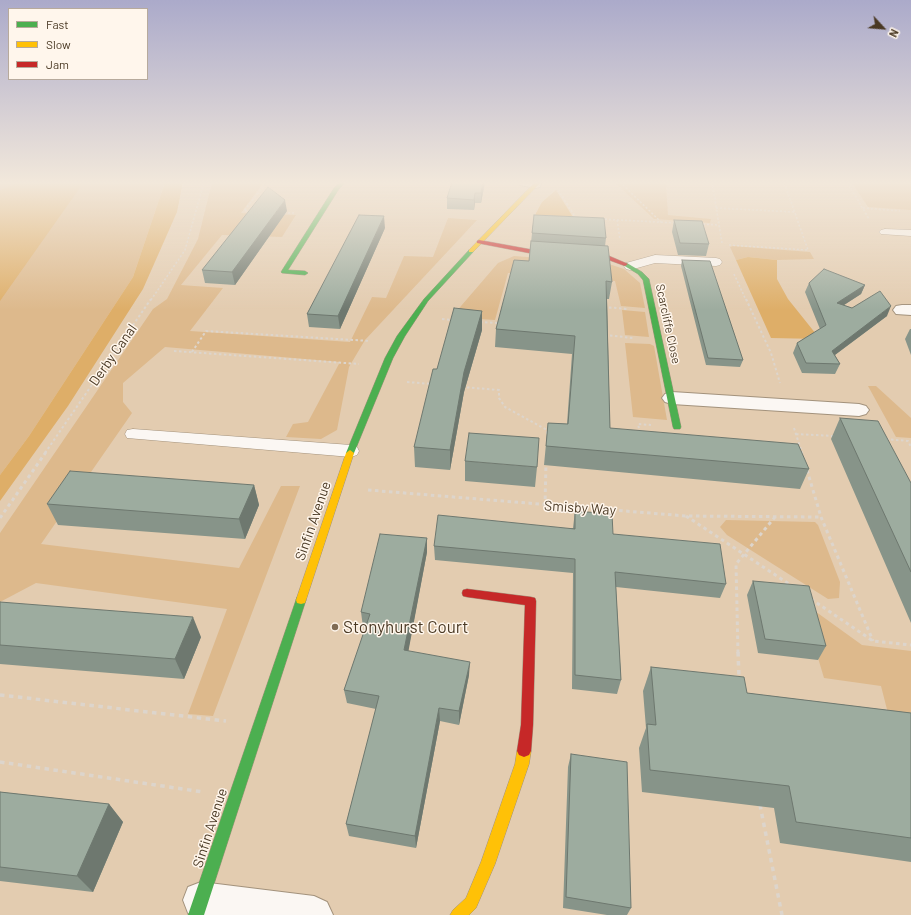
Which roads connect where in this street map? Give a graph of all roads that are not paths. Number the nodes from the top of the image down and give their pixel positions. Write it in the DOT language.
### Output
graph roads {
  1 [pos="314,225"];
  2 [pos="495,225"];
  3 [pos="885,232"];
  4 [pos="911,233"];
  5 [pos="479,242"];
  6 [pos="716,262"];
  7 [pos="630,266"];
  8 [pos="304,273"];
  9 [pos="672,398"];
  10 [pos="859,410"];
  11 [pos="677,427"];
  12 [pos="133,434"];
  13 [pos="351,451"];
  14 [pos="467,593"];
  15 [pos="199,908"];
  16 [pos="314,915"];
  17 [pos="458,915"];
  1 -- 8 [label="street"];
  2 -- 5 [label="street, Sinfin Avenue"];
  3 -- 4 [label="lane"];
  5 -- 7 [label="street, Scarcliffe Close"];
  5 -- 13 [label="street, Sinfin Avenue"];
  6 -- 7 [label="lane"];
  7 -- 9 [label="street, Scarcliffe Close"];
  9 -- 10 [label="street"];
  9 -- 11 [label="street, Scarcliffe Close"];
  12 -- 13 [label="lane"];
  13 -- 15 [label="street, Sinfin Avenue"];
  14 -- 17 [label="street"];
  15 -- 16 [label="street"];
}
